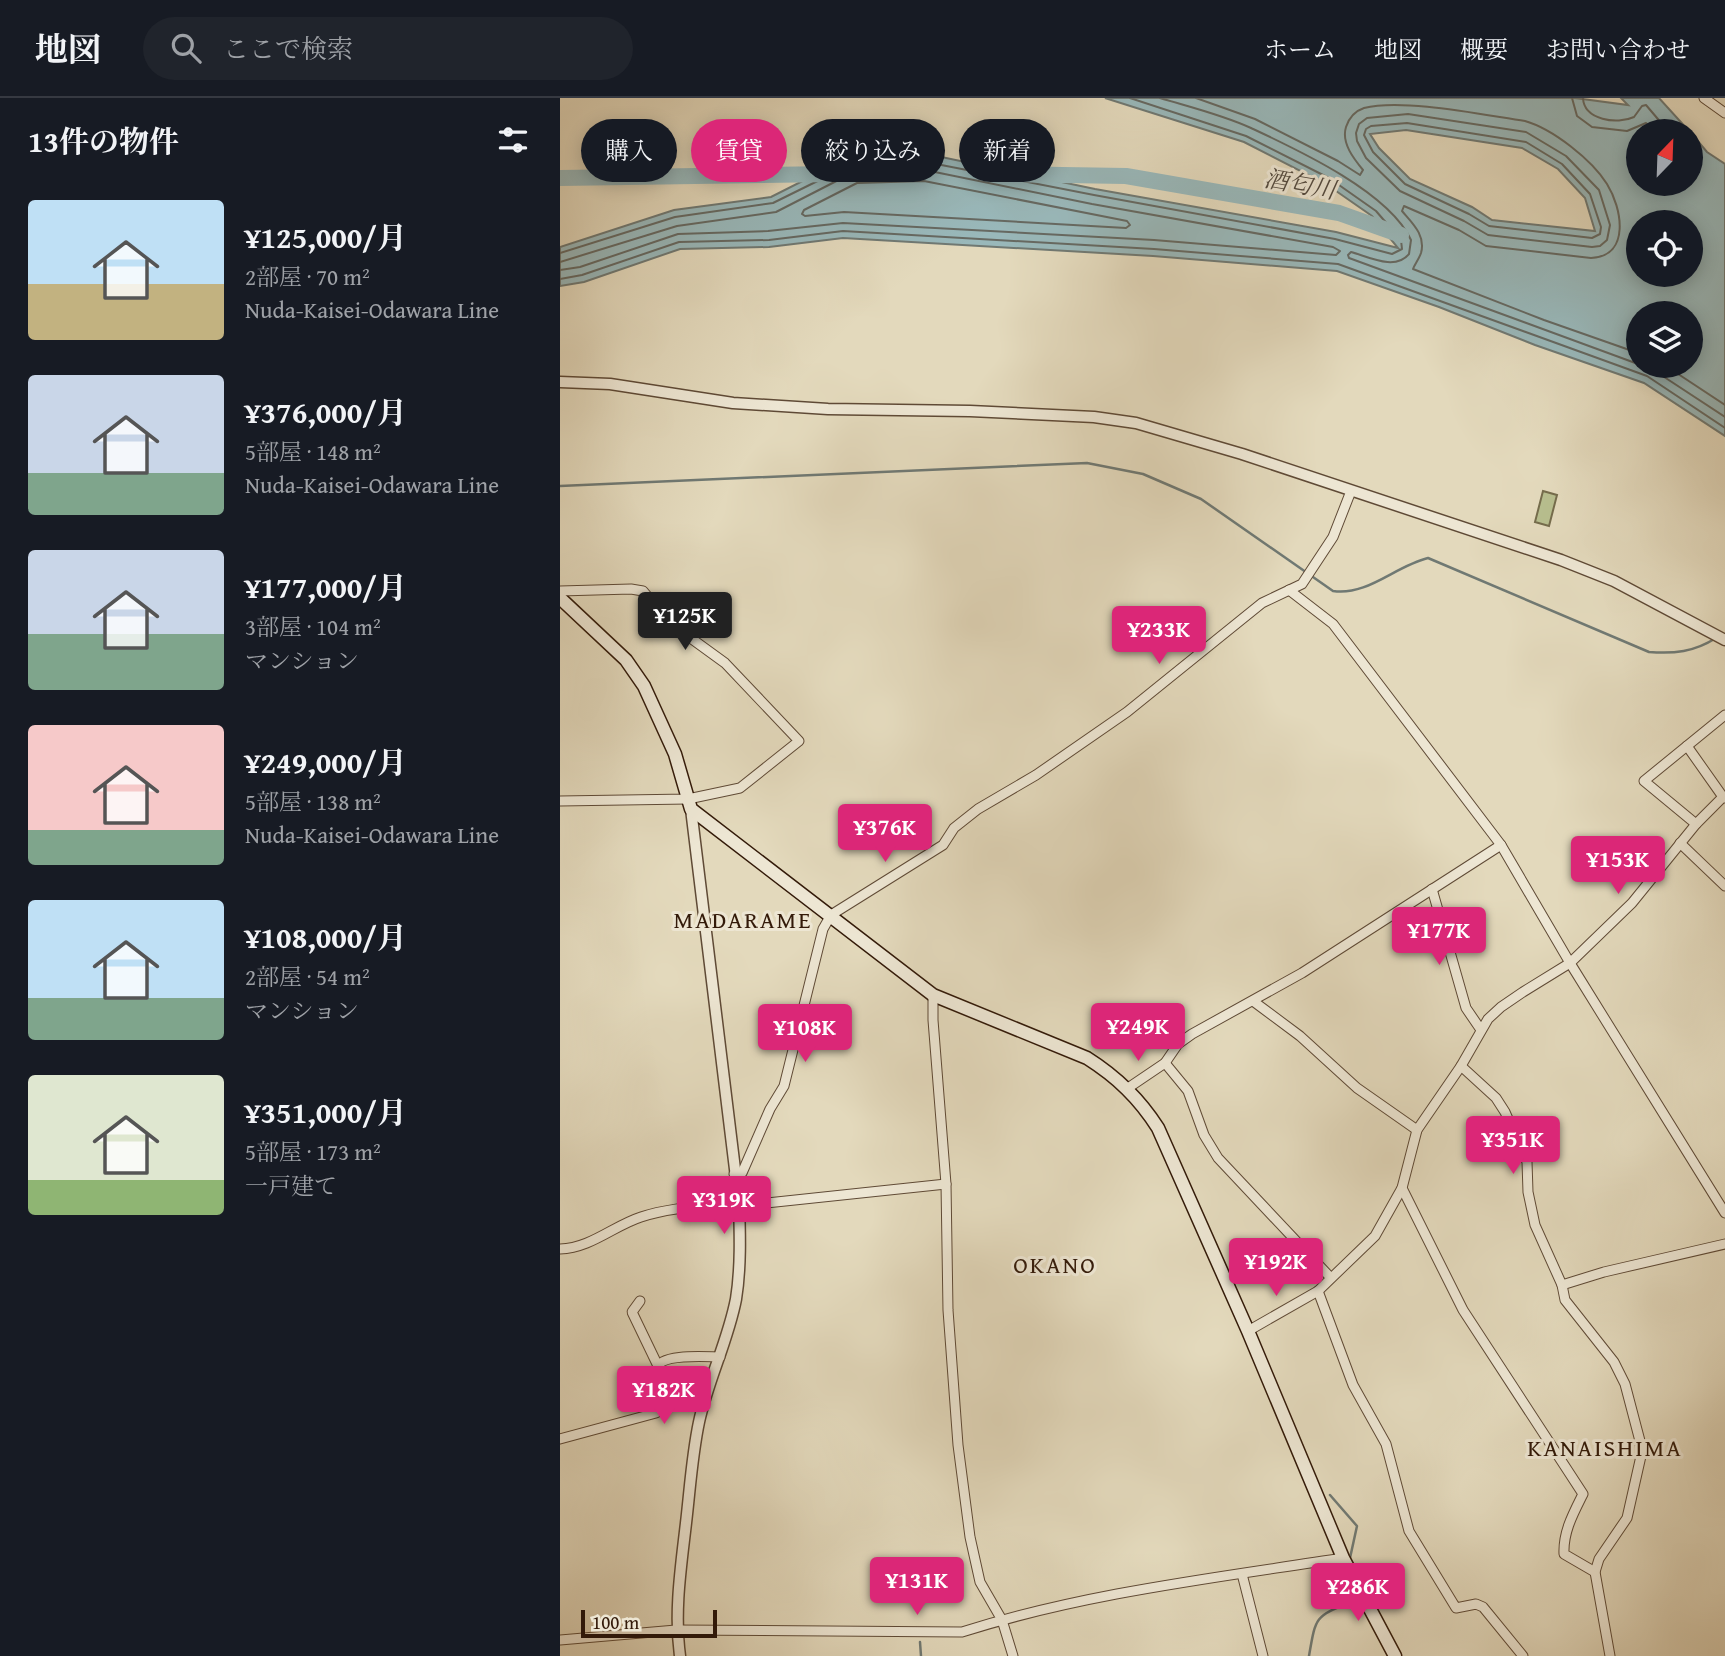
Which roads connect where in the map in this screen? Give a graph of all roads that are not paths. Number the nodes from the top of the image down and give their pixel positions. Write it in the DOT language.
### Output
graph roads {
  1 [pos="1704,98"];
  2 [pos="1725,113"];
  3 [pos="560,382"];
  4 [pos="1351,491"];
  5 [pos="1289,590"];
  6 [pos="560,592"];
  7 [pos="560,598"];
  8 [pos="1725,640"];
  9 [pos="1725,715"];
  10 [pos="1687,746"];
  11 [pos="1724,797"];
  12 [pos="560,801"];
  13 [pos="689,804"];
  14 [pos="1696,824"];
  15 [pos="1680,843"];
  16 [pos="1501,845"];
  17 [pos="1725,886"];
  18 [pos="1432,889"];
  19 [pos="831,915"];
  20 [pos="1570,963"];
  21 [pos="933,995"];
  22 [pos="1253,1001"];
  23 [pos="1481,1030"];
  24 [pos="1165,1063"];
  25 [pos="1461,1066"];
  26 [pos="1128,1088"];
  27 [pos="1417,1130"];
  28 [pos="734,1174"];
  29 [pos="946,1184"];
  30 [pos="1402,1188"];
  31 [pos="739,1204"];
  32 [pos="1725,1213"];
  33 [pos="1725,1244"];
  34 [pos="560,1249"];
  35 [pos="1330,1277"];
  36 [pos="1562,1285"];
  37 [pos="1318,1290"];
  38 [pos="640,1301"];
  39 [pos="1248,1331"];
  40 [pos="720,1357"];
  41 [pos="658,1366"];
  42 [pos="560,1439"];
  43 [pos="1343,1559"];
  44 [pos="1595,1572"];
  45 [pos="1242,1574"];
  46 [pos="1002,1620"];
  47 [pos="676,1630"];
  48 [pos="560,1640"];
  49 [pos="680,1656"];
  50 [pos="1013,1656"];
  51 [pos="1264,1656"];
  52 [pos="1395,1656"];
  53 [pos="1523,1656"];
  54 [pos="1610,1656"];
  1 -- 2 [label="street"];
  3 -- 4 [label="street"];
  4 -- 5 [label="street"];
  4 -- 8 [label="street"];
  5 -- 16 [label="street"];
  5 -- 19 [label="street"];
  6 -- 13 [label="street"];
  7 -- 13 [label="main road"];
  9 -- 10 [label="street"];
  10 -- 11 [label="street"];
  10 -- 14 [label="street"];
  11 -- 14 [label="street"];
  12 -- 13 [label="street"];
  13 -- 19 [label="main road"];
  13 -- 28 [label="street"];
  14 -- 15 [label="street"];
  15 -- 17 [label="street"];
  15 -- 20 [label="street"];
  16 -- 18 [label="street"];
  16 -- 20 [label="street"];
  18 -- 22 [label="street"];
  18 -- 23 [label="street"];
  19 -- 21 [label="main road"];
  19 -- 28 [label="street"];
  20 -- 23 [label="street"];
  20 -- 32 [label="street"];
  21 -- 26 [label="main road"];
  21 -- 29 [label="street"];
  22 -- 24 [label="street"];
  22 -- 27 [label="street"];
  23 -- 25 [label="street"];
  24 -- 26 [label="street"];
  24 -- 35 [label="street"];
  25 -- 27 [label="street"];
  25 -- 36 [label="street"];
  26 -- 39 [label="main road"];
  27 -- 30 [label="street"];
  28 -- 31 [label="street"];
  29 -- 31 [label="street"];
  29 -- 46 [label="street"];
  30 -- 35 [label="street"];
  30 -- 44 [label="street"];
  31 -- 34 [label="street"];
  31 -- 40 [label="street"];
  33 -- 36 [label="street"];
  35 -- 37 [label="street"];
  36 -- 44 [label="street"];
  37 -- 39 [label="street"];
  37 -- 53 [label="street"];
  38 -- 41 [label="street"];
  39 -- 43 [label="main road"];
  40 -- 41 [label="street"];
  40 -- 47 [label="street"];
  41 -- 42 [label="street"];
  43 -- 45 [label="street"];
  43 -- 52 [label="main road"];
  44 -- 54 [label="street"];
  45 -- 46 [label="street"];
  45 -- 51 [label="street"];
  46 -- 47 [label="street"];
  46 -- 50 [label="street"];
  47 -- 48 [label="street"];
  47 -- 49 [label="street"];
}
